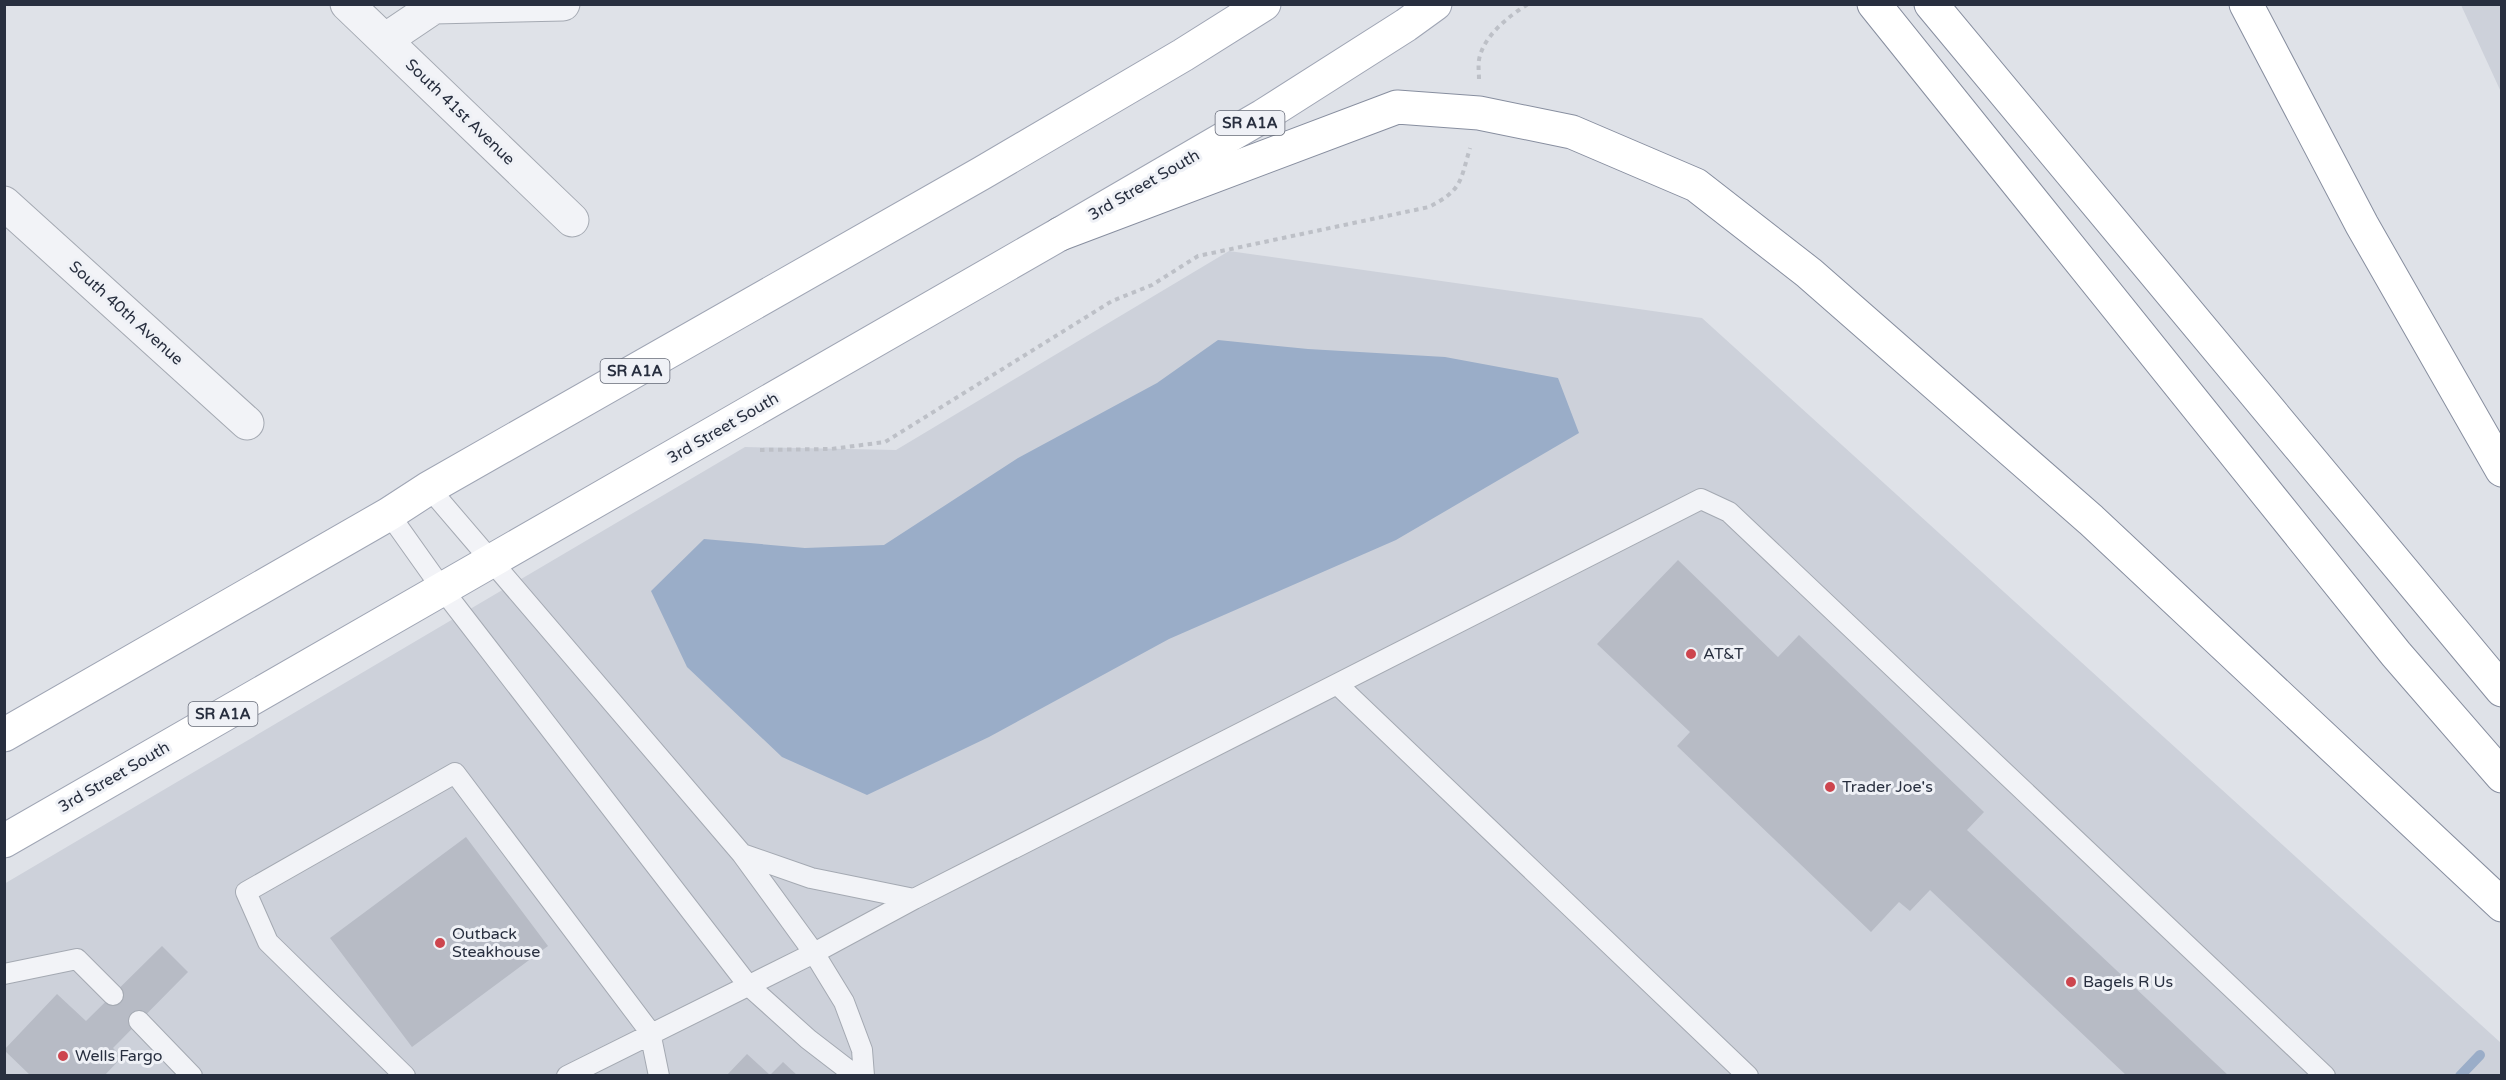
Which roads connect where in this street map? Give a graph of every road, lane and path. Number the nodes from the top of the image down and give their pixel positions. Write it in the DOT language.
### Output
graph roads {
  1 [pos="346,4"];
  2 [pos="563,4"];
  3 [pos="1264,4"];
  4 [pos="1435,4"];
  5 [pos="1528,4"];
  6 [pos="1874,4"];
  7 [pos="1931,4"];
  8 [pos="2246,4"];
  9 [pos="385,40"];
  10 [pos="1479,113"];
  11 [pos="4,203"];
  12 [pos="572,220"];
  13 [pos="1060,234"];
  14 [pos="247,423"];
  15 [pos="753,450"];
  16 [pos="2502,470"];
  17 [pos="429,488"];
  18 [pos="389,514"];
  19 [pos="490,563"];
  20 [pos="443,590"];
  21 [pos="1337,684"];
  22 [pos="2502,690"];
  23 [pos="4,735"];
  24 [pos="2502,776"];
  25 [pos="4,841"];
  26 [pos="741,854"];
  27 [pos="914,899"];
  28 [pos="2502,905"];
  29 [pos="814,953"];
  30 [pos="4,974"];
  31 [pos="748,985"];
  32 [pos="113,995"];
  33 [pos="139,1021"];
  34 [pos="650,1032"];
  35 [pos="192,1076"];
  36 [pos="405,1076"];
  37 [pos="567,1076"];
  38 [pos="659,1076"];
  39 [pos="856,1076"];
  40 [pos="864,1076"];
  41 [pos="1748,1076"];
  42 [pos="2325,1076"];
  1 -- 9 [label="street, South 41st Avenue"];
  2 -- 9 [label="street"];
  3 -- 17 [label="main road, SR A1A"];
  4 -- 13 [label="main road, 3rd Street South / SR A1A"];
  5 -- 10 [label="path"];
  6 -- 24 [label="main road"];
  7 -- 22 [label="main road"];
  8 -- 16 [label="main road"];
  9 -- 12 [label="street, South 41st Avenue"];
  10 -- 13 [label="main road"];
  10 -- 15 [label="path"];
  10 -- 28 [label="main road"];
  11 -- 14 [label="street, South 40th Avenue"];
  13 -- 19 [label="main road, 3rd Street South / SR A1A"];
  17 -- 18 [label="main road, SR A1A"];
  17 -- 19 [label="lane"];
  18 -- 20 [label="lane"];
  18 -- 23 [label="main road, SR A1A"];
  19 -- 20 [label="main road, 3rd Street South / SR A1A"];
  19 -- 26 [label="lane"];
  20 -- 25 [label="main road, 3rd Street South / SR A1A"];
  20 -- 31 [label="lane"];
  21 -- 27 [label="lane"];
  21 -- 41 [label="lane"];
  21 -- 42 [label="lane"];
  26 -- 27 [label="lane"];
  26 -- 29 [label="lane"];
  27 -- 29 [label="lane"];
  29 -- 31 [label="lane"];
  29 -- 40 [label="lane"];
  30 -- 32 [label="lane"];
  31 -- 34 [label="lane"];
  31 -- 39 [label="lane"];
  33 -- 35 [label="lane"];
  34 -- 36 [label="lane"];
  34 -- 37 [label="lane"];
  34 -- 38 [label="lane"];
}
